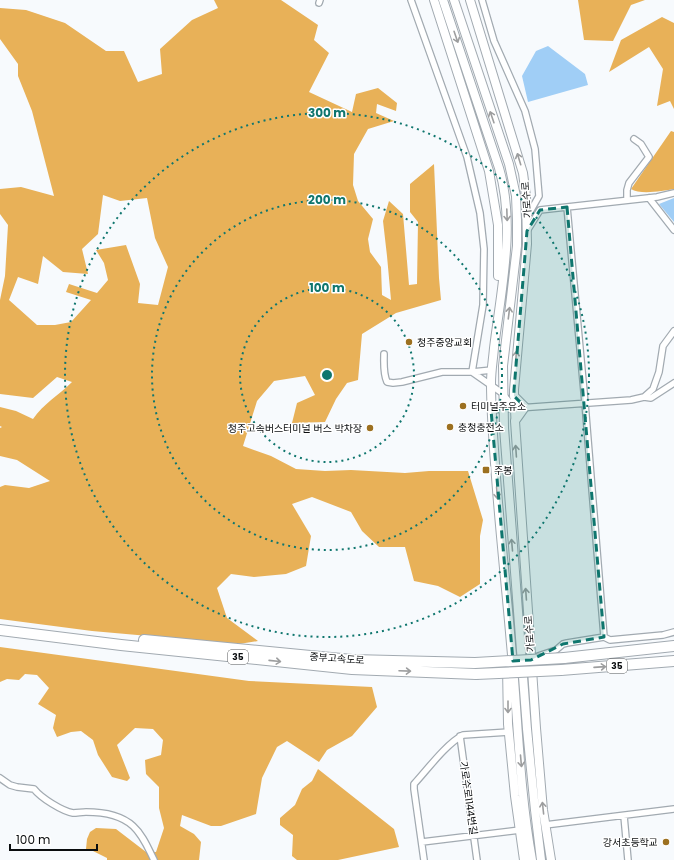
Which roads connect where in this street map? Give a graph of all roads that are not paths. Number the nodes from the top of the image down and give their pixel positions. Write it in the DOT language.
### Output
graph roads {
  1 [pos="411,0"];
  2 [pos="434,0"];
  3 [pos="443,0"];
  4 [pos="454,0"];
  5 [pos="465,0"];
  6 [pos="470,0"];
  7 [pos="482,0"];
  8 [pos="480,32"];
  9 [pos="634,139"];
  10 [pos="674,193"];
  11 [pos="649,198"];
  12 [pos="627,200"];
  13 [pos="567,207"];
  14 [pos="528,217"];
  15 [pos="674,230"];
  16 [pos="527,231"];
  17 [pos="497,325"];
  18 [pos="674,331"];
  19 [pos="384,354"];
  20 [pos="492,370"];
  21 [pos="472,372"];
  22 [pos="674,383"];
  23 [pos="491,384"];
  24 [pos="502,393"];
  25 [pos="514,396"];
  26 [pos="644,398"];
  27 [pos="585,403"];
  28 [pos="525,407"];
  29 [pos="514,408"];
  30 [pos="503,409"];
  31 [pos="491,410"];
  32 [pos="515,421"];
  33 [pos="508,612"];
  34 [pos="0,623"];
  35 [pos="0,630"];
  36 [pos="674,632"];
  37 [pos="604,637"];
  38 [pos="674,646"];
  39 [pos="530,659"];
  40 [pos="674,661"];
  41 [pos="509,732"];
  42 [pos="460,736"];
  43 [pos="0,778"];
  44 [pos="674,809"];
  45 [pos="624,816"];
  46 [pos="545,826"];
  47 [pos="520,830"];
  48 [pos="474,836"];
  49 [pos="422,842"];
  50 [pos="154,860"];
  51 [pos="424,860"];
  52 [pos="477,860"];
  53 [pos="524,860"];
  54 [pos="532,860"];
  55 [pos="541,860"];
  56 [pos="550,860"];
  57 [pos="628,860"];
  1 -- 21 [label="street"];
  2 -- 17 [label="main road, 가로수로"];
  3 -- 17 [label="main road, 가로수로, one-way"];
  24 -- 4 [label="main road, 가로수로, one-way"];
  5 -- 8 [label="main road"];
  6 -- 8 [label="main road, 가로수로"];
  7 -- 14 [label="street"];
  14 -- 8 [label="main road, 가로수로, one-way"];
  9 -- 12 [label="street"];
  10 -- 11 [label="street"];
  11 -- 12 [label="street"];
  11 -- 15 [label="street"];
  12 -- 13 [label="street"];
  13 -- 16 [label="street"];
  13 -- 27 [label="street"];
  14 -- 16 [label="main road, 가로수로"];
  25 -- 16 [label="main road, 가로수로, one-way"];
  17 -- 20 [label="main road, 가로수로"];
  18 -- 26 [label="street"];
  19 -- 21 [label="street"];
  20 -- 21 [label="street"];
  20 -- 23 [label="main road, 가로수로"];
  21 -- 23 [label="street"];
  22 -- 26 [label="street"];
  23 -- 24 [label="street"];
  23 -- 31 [label="main road, 가로수로"];
  24 -- 29 [label="street"];
  24 -- 30 [label="main road, 가로수로"];
  25 -- 28 [label="main road"];
  25 -- 29 [label="street, 가로수로"];
  26 -- 27 [label="street"];
  27 -- 28 [label="street"];
  27 -- 37 [label="street"];
  28 -- 29 [label="street"];
  28 -- 32 [label="main road"];
  29 -- 30 [label="street"];
  29 -- 32 [label="street, 가로수로"];
  30 -- 31 [label="street"];
  55 -- 30 [label="main road, 가로수로, one-way"];
  31 -- 33 [label="main road, 가로수로, one-way"];
  39 -- 32 [label="main road, 가로수로, one-way"];
  33 -- 41 [label="main road, one-way"];
  33 -- 54 [label="main road, 가로수로, one-way"];
  34 -- 38 [label="highway, 중부고속도로 / 35, bridge"];
  35 -- 40 [label="highway, 중부고속도로 / 35, one-way, bridge"];
  36 -- 37 [label="street"];
  37 -- 39 [label="street"];
  46 -- 39 [label="main road, 가로수로, one-way"];
  41 -- 42 [label="street"];
  41 -- 47 [label="main road"];
  42 -- 48 [label="street, 가로수로1144번길"];
  42 -- 49 [label="street"];
  43 -- 50 [label="street"];
  44 -- 45 [label="street"];
  45 -- 46 [label="street"];
  45 -- 57 [label="street"];
  46 -- 56 [label="main road, 가로수로"];
  47 -- 48 [label="street"];
  47 -- 53 [label="main road"];
  48 -- 49 [label="street"];
  48 -- 52 [label="street, 가로수로1144번길"];
  49 -- 51 [label="street"];
}
